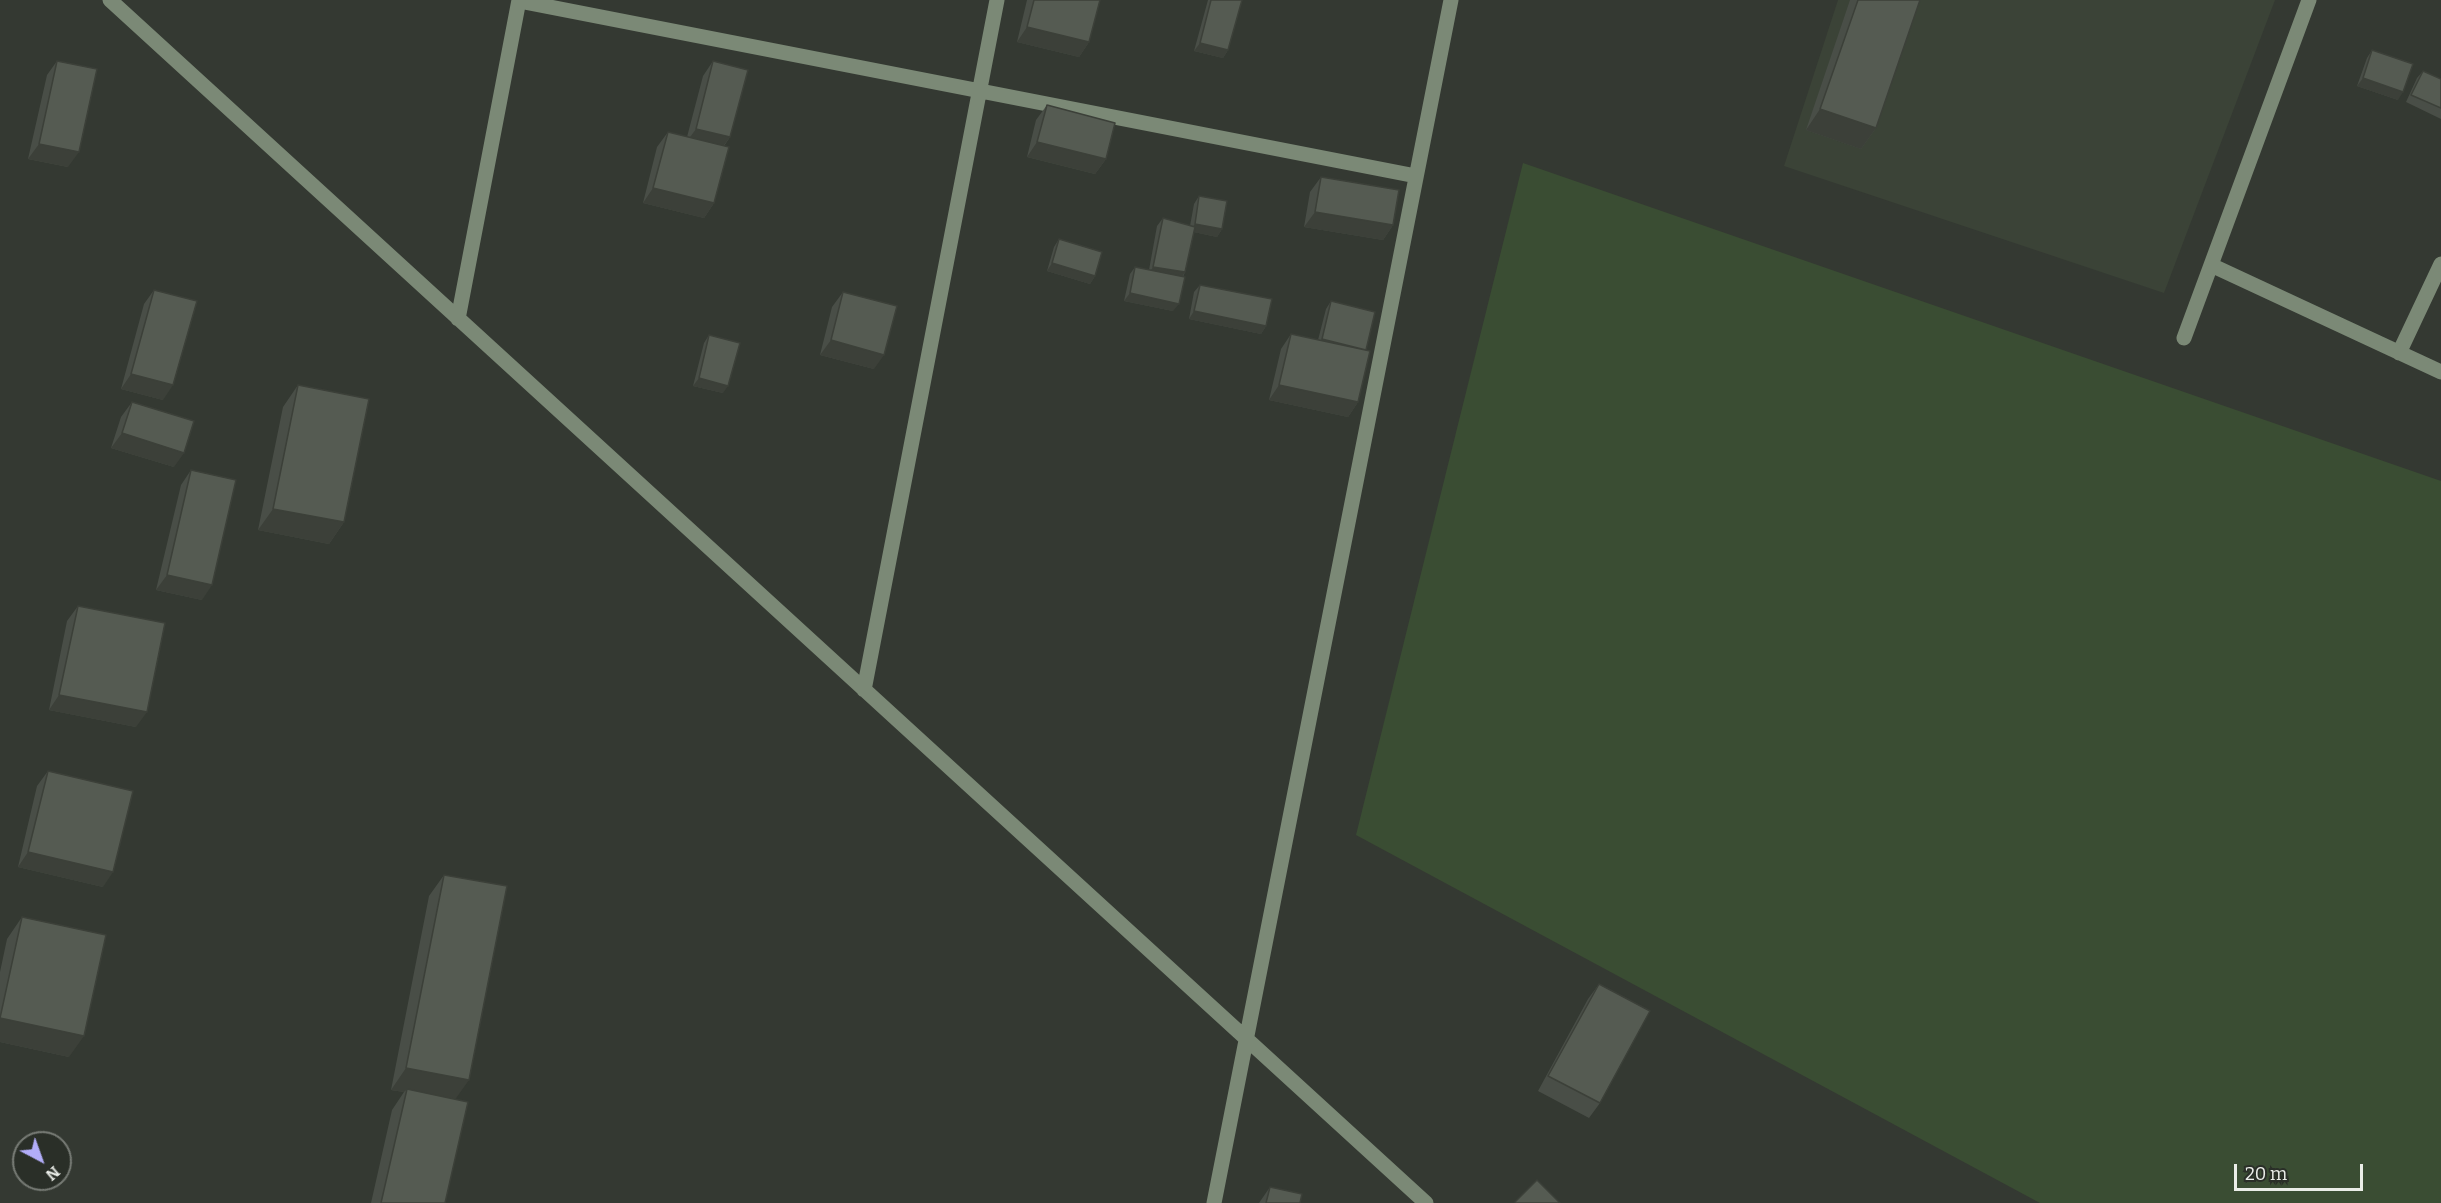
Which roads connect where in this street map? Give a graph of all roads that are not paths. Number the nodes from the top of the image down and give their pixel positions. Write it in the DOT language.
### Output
graph roads {
  1 [pos="110,0"];
  2 [pos="997,0"];
  3 [pos="1451,0"];
  4 [pos="2309,0"];
  5 [pos="519,1"];
  6 [pos="979,91"];
  7 [pos="1416,176"];
  8 [pos="2441,264"];
  9 [pos="2211,266"];
  10 [pos="458,319"];
  11 [pos="2184,338"];
  12 [pos="2399,353"];
  13 [pos="2441,372"];
  14 [pos="864,690"];
  15 [pos="1246,1038"];
  16 [pos="1214,1203"];
  17 [pos="1426,1203"];
  1 -- 10 [label="street"];
  2 -- 6 [label="street"];
  3 -- 7 [label="street"];
  4 -- 9 [label="street"];
  5 -- 6 [label="street"];
  5 -- 10 [label="street"];
  6 -- 7 [label="street"];
  6 -- 14 [label="street"];
  7 -- 15 [label="street"];
  8 -- 12 [label="street"];
  9 -- 11 [label="street"];
  9 -- 12 [label="street"];
  10 -- 14 [label="street"];
  12 -- 13 [label="street"];
  14 -- 15 [label="street"];
  15 -- 16 [label="street"];
  15 -- 17 [label="street"];
}
